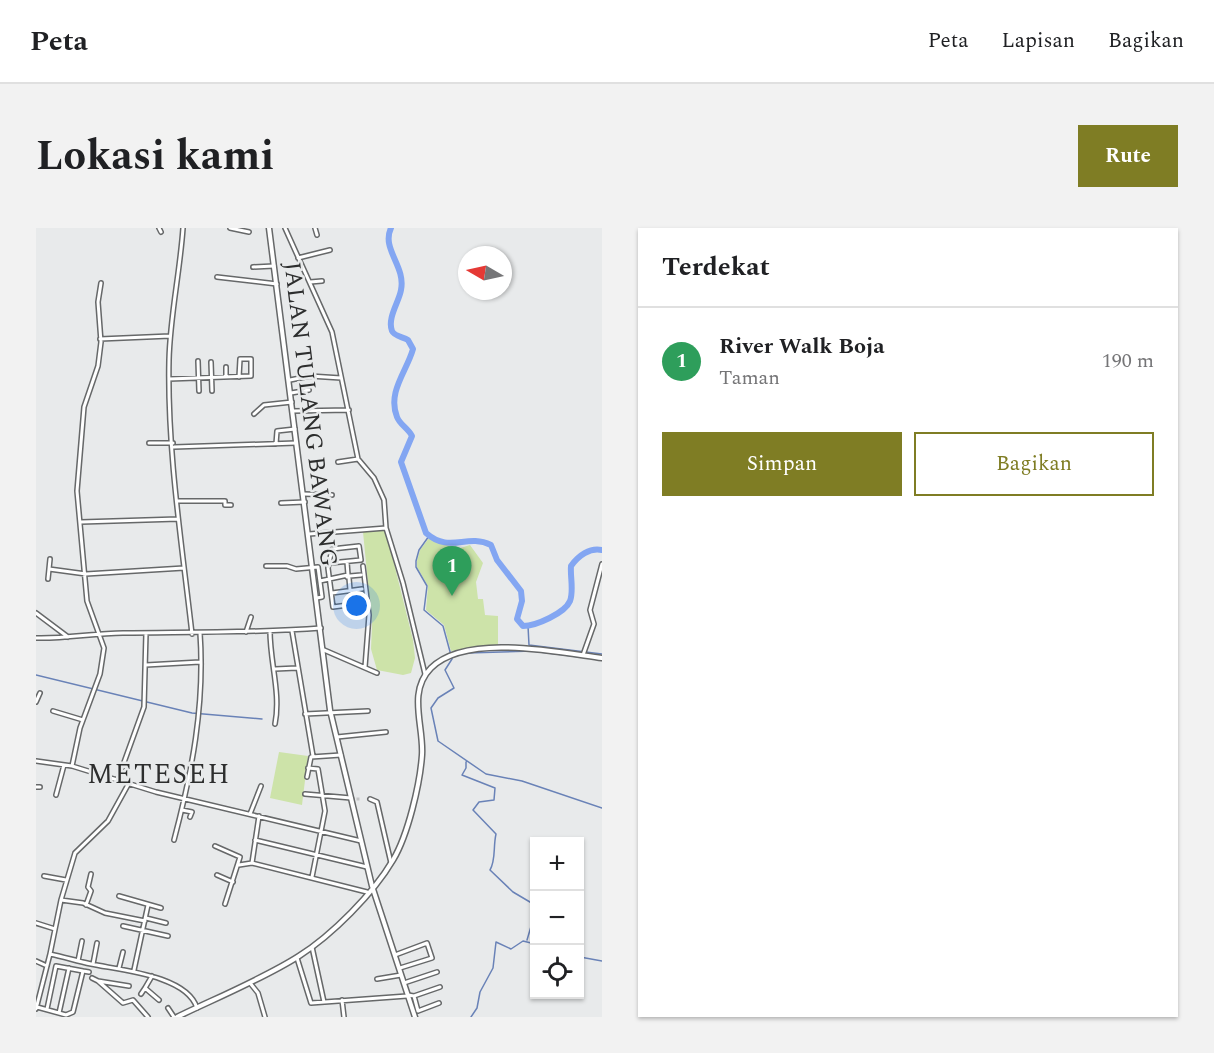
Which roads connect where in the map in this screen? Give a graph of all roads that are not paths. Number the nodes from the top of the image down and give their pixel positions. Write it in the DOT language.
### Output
graph roads {
  1 [pos="183,228"];
  2 [pos="230,228"];
  3 [pos="269,228"];
  4 [pos="285,228"];
  5 [pos="315,228"];
  6 [pos="242,229"];
  7 [pos="249,232"];
  8 [pos="317,235"];
  9 [pos="330,250"];
  10 [pos="298,258"];
  11 [pos="274,266"];
  12 [pos="253,267"];
  13 [pos="216,277"];
  14 [pos="322,281"];
  15 [pos="310,282"];
  16 [pos="101,283"];
  17 [pos="277,284"];
  18 [pos="170,336"];
  19 [pos="100,339"];
  20 [pos="198,361"];
  21 [pos="211,362"];
  22 [pos="226,367"];
  23 [pos="226,377"];
  24 [pos="239,377"];
  25 [pos="198,378"];
  26 [pos="212,378"];
  27 [pos="341,378"];
  28 [pos="169,379"];
  29 [pos="290,380"];
  30 [pos="309,390"];
  31 [pos="199,391"];
  32 [pos="212,391"];
  33 [pos="291,393"];
  34 [pos="292,402"];
  35 [pos="349,410"];
  36 [pos="293,411"];
  37 [pos="254,414"];
  38 [pos="295,429"];
  39 [pos="149,443"];
  40 [pos="297,443"];
  41 [pos="276,444"];
  42 [pos="174,445"];
  43 [pos="358,459"];
  44 [pos="338,462"];
  45 [pos="304,494"];
  46 [pos="332,495"];
  47 [pos="177,501"];
  48 [pos="305,502"];
  49 [pos="281,503"];
  50 [pos="231,505"];
  51 [pos="178,519"];
  52 [pos="81,522"];
  53 [pos="386,528"];
  54 [pos="309,534"];
  55 [pos="50,560"];
  56 [pos="346,562"];
  57 [pos="330,563"];
  58 [pos="602,564"];
  59 [pos="266,566"];
  60 [pos="363,566"];
  61 [pos="184,568"];
  62 [pos="314,568"];
  63 [pos="49,569"];
  64 [pos="86,574"];
  65 [pos="361,575"];
  66 [pos="348,577"];
  67 [pos="48,579"];
  68 [pos="330,579"];
  69 [pos="320,581"];
  70 [pos="362,589"];
  71 [pos="350,590"];
  72 [pos="332,594"];
  73 [pos="319,597"];
  74 [pos="363,603"];
  75 [pos="36,614"];
  76 [pos="250,617"];
  77 [pos="321,628"];
  78 [pos="292,630"];
  79 [pos="270,631"];
  80 [pos="246,632"];
  81 [pos="146,633"];
  82 [pos="200,633"];
  83 [pos="100,634"];
  84 [pos="192,634"];
  85 [pos="36,638"];
  86 [pos="69,638"];
  87 [pos="324,650"];
  88 [pos="584,652"];
  89 [pos="602,658"];
  90 [pos="200,662"];
  91 [pos="146,664"];
  92 [pos="365,667"];
  93 [pos="274,669"];
  94 [pos="297,670"];
  95 [pos="377,672"];
  96 [pos="426,675"];
  97 [pos="40,693"];
  98 [pos="36,702"];
  99 [pos="53,711"];
  100 [pos="368,711"];
  101 [pos="305,714"];
  102 [pos="332,714"];
  103 [pos="82,720"];
  104 [pos="275,724"];
  105 [pos="386,732"];
  106 [pos="337,737"];
  107 [pos="341,755"];
  108 [pos="313,756"];
  109 [pos="36,761"];
  110 [pos="64,765"];
  111 [pos="72,766"];
  112 [pos="308,768"];
  113 [pos="307,777"];
  114 [pos="118,779"];
  115 [pos="129,783"];
  116 [pos="261,786"];
  117 [pos="305,794"];
  118 [pos="56,795"];
  119 [pos="323,796"];
  120 [pos="351,798"];
  121 [pos="185,799"];
  122 [pos="370,799"];
  123 [pos="182,810"];
  124 [pos="250,814"];
  125 [pos="259,816"];
  126 [pos="190,817"];
  127 [pos="322,830"];
  128 [pos="174,840"];
  129 [pos="255,840"];
  130 [pos="362,842"];
  131 [pos="215,846"];
  132 [pos="317,854"];
  133 [pos="252,863"];
  134 [pos="391,863"];
  135 [pos="239,865"];
  136 [pos="368,867"];
  137 [pos="91,874"];
  138 [pos="218,875"];
  139 [pos="44,876"];
  140 [pos="312,878"];
  141 [pos="66,880"];
  142 [pos="233,882"];
  143 [pos="372,886"];
  144 [pos="367,892"];
  145 [pos="119,896"];
  146 [pos="61,900"];
  147 [pos="225,904"];
  148 [pos="86,905"];
  149 [pos="148,905"];
  150 [pos="161,908"];
  151 [pos="145,920"];
  152 [pos="36,923"];
  153 [pos="166,923"];
  154 [pos="123,926"];
  155 [pos="55,929"];
  156 [pos="143,930"];
  157 [pos="168,936"];
  158 [pos="82,941"];
  159 [pos="97,944"];
  160 [pos="312,947"];
  161 [pos="123,952"];
  162 [pos="50,954"];
  163 [pos="395,955"];
  164 [pos="297,958"];
  165 [pos="36,961"];
  166 [pos="78,961"];
  167 [pos="93,964"];
  168 [pos="47,966"];
  169 [pos="69,968"];
  170 [pos="119,969"];
  171 [pos="400,969"];
  172 [pos="83,971"];
  173 [pos="134,971"];
  174 [pos="89,972"];
  175 [pos="437,972"];
  176 [pos="401,975"];
  177 [pos="152,976"];
  178 [pos="92,978"];
  179 [pos="377,979"];
  180 [pos="98,981"];
  181 [pos="249,982"];
  182 [pos="404,983"];
  183 [pos="129,986"];
  184 [pos="440,987"];
  185 [pos="145,988"];
  186 [pos="141,994"];
  187 [pos="407,995"];
  188 [pos="414,996"];
  189 [pos="159,1000"];
  190 [pos="342,1000"];
  191 [pos="324,1002"];
  192 [pos="439,1003"];
  193 [pos="36,1008"];
  194 [pos="168,1008"];
  195 [pos="197,1008"];
  196 [pos="47,1009"];
  197 [pos="59,1012"];
  198 [pos="66,1016"];
  199 [pos="148,1017"];
  200 [pos="176,1017"];
  201 [pos="265,1017"];
  202 [pos="344,1017"];
  203 [pos="415,1017"];
  1 -- 18 [label="street"];
  2 -- 6 [label="street"];
  3 -- 11 [label="street, JALAN TULANG BAWANG"];
  4 -- 10 [label="street"];
  5 -- 8 [label="street"];
  6 -- 7 [label="street"];
  9 -- 10 [label="street"];
  10 -- 15 [label="street"];
  11 -- 12 [label="street"];
  11 -- 17 [label="street, JALAN TULANG BAWANG"];
  13 -- 17 [label="street"];
  14 -- 15 [label="street"];
  15 -- 27 [label="street"];
  16 -- 19 [label="street"];
  17 -- 29 [label="street, JALAN TULANG BAWANG"];
  18 -- 19 [label="street"];
  18 -- 28 [label="street"];
  19 -- 52 [label="street"];
  20 -- 25 [label="street"];
  21 -- 26 [label="street"];
  22 -- 23 [label="street"];
  23 -- 24 [label="street"];
  23 -- 26 [label="street"];
  24 -- 24 [label="street"];
  25 -- 26 [label="street"];
  25 -- 28 [label="street"];
  25 -- 31 [label="street"];
  26 -- 32 [label="street"];
  27 -- 29 [label="street"];
  27 -- 35 [label="street"];
  28 -- 42 [label="street"];
  29 -- 33 [label="street, JALAN TULANG BAWANG"];
  30 -- 33 [label="street"];
  33 -- 34 [label="street, JALAN TULANG BAWANG"];
  34 -- 36 [label="street, JALAN TULANG BAWANG"];
  34 -- 37 [label="street"];
  35 -- 36 [label="street"];
  35 -- 43 [label="street"];
  36 -- 38 [label="street, JALAN TULANG BAWANG"];
  38 -- 40 [label="street, JALAN TULANG BAWANG"];
  38 -- 41 [label="street"];
  39 -- 42 [label="street"];
  40 -- 41 [label="street"];
  40 -- 45 [label="street, JALAN TULANG BAWANG"];
  41 -- 42 [label="street"];
  42 -- 47 [label="street"];
  43 -- 44 [label="street"];
  43 -- 53 [label="street"];
  45 -- 46 [label="street"];
  45 -- 48 [label="street, JALAN TULANG BAWANG"];
  47 -- 50 [label="street"];
  47 -- 51 [label="street"];
  48 -- 49 [label="street"];
  48 -- 54 [label="street, JALAN TULANG BAWANG"];
  51 -- 52 [label="street"];
  51 -- 61 [label="street"];
  52 -- 64 [label="street"];
  53 -- 54 [label="street"];
  53 -- 96 [label="street"];
  54 -- 62 [label="street, JALAN TULANG BAWANG"];
  55 -- 63 [label="street"];
  56 -- 57 [label="street"];
  56 -- 57 [label="street"];
  56 -- 66 [label="street"];
  57 -- 68 [label="street"];
  58 -- 88 [label="street"];
  59 -- 62 [label="street"];
  60 -- 92 [label="street"];
  61 -- 64 [label="street"];
  61 -- 84 [label="street"];
  62 -- 69 [label="street"];
  62 -- 73 [label="street, JALAN TULANG BAWANG"];
  63 -- 64 [label="street"];
  63 -- 67 [label="street"];
  64 -- 83 [label="street"];
  65 -- 66 [label="street"];
  66 -- 68 [label="street"];
  66 -- 71 [label="street"];
  68 -- 69 [label="street"];
  68 -- 72 [label="street"];
  69 -- 73 [label="street"];
  70 -- 71 [label="street"];
  71 -- 72 [label="street"];
  72 -- 73 [label="street"];
  72 -- 74 [label="street"];
  73 -- 77 [label="street, JALAN TULANG BAWANG"];
  75 -- 86 [label="street"];
  76 -- 80 [label="street"];
  77 -- 78 [label="street"];
  77 -- 87 [label="street, JALAN TULANG BAWANG"];
  78 -- 79 [label="street"];
  78 -- 94 [label="street"];
  79 -- 80 [label="street"];
  79 -- 104 [label="street"];
  80 -- 82 [label="street"];
  81 -- 83 [label="street"];
  81 -- 84 [label="street"];
  81 -- 91 [label="street"];
  82 -- 84 [label="street"];
  82 -- 90 [label="street"];
  83 -- 86 [label="street"];
  83 -- 103 [label="street"];
  85 -- 86 [label="street"];
  87 -- 92 [label="street"];
  87 -- 102 [label="street, JALAN TULANG BAWANG"];
  88 -- 89 [label="street"];
  88 -- 96 [label="street"];
  90 -- 91 [label="street"];
  90 -- 121 [label="street"];
  91 -- 114 [label="street"];
  92 -- 95 [label="street"];
  93 -- 94 [label="street"];
  94 -- 101 [label="street"];
  96 -- 134 [label="street"];
  97 -- 98 [label="street"];
  99 -- 103 [label="street"];
  100 -- 102 [label="street"];
  101 -- 102 [label="street"];
  101 -- 108 [label="street"];
  102 -- 106 [label="street, JALAN TULANG BAWANG"];
  103 -- 111 [label="street"];
  105 -- 106 [label="street"];
  106 -- 107 [label="street, JALAN TULANG BAWANG"];
  107 -- 108 [label="street"];
  107 -- 120 [label="street, JALAN TULANG BAWANG"];
  108 -- 112 [label="street"];
  109 -- 110 [label="street"];
  110 -- 111 [label="street"];
  110 -- 118 [label="street"];
  111 -- 114 [label="street"];
  112 -- 113 [label="street"];
  112 -- 119 [label="street"];
  114 -- 115 [label="street"];
  115 -- 121 [label="street"];
  115 -- 141 [label="street"];
  116 -- 124 [label="street"];
  117 -- 119 [label="street"];
  119 -- 120 [label="street"];
  119 -- 127 [label="street"];
  120 -- 130 [label="street, JALAN TULANG BAWANG"];
  121 -- 123 [label="street"];
  121 -- 124 [label="street"];
  122 -- 134 [label="street"];
  123 -- 126 [label="street"];
  123 -- 128 [label="street"];
  124 -- 125 [label="street"];
  125 -- 127 [label="street"];
  125 -- 129 [label="street"];
  127 -- 130 [label="street"];
  127 -- 132 [label="street"];
  129 -- 132 [label="street"];
  129 -- 133 [label="street"];
  130 -- 136 [label="street, JALAN TULANG BAWANG"];
  131 -- 135 [label="street"];
  132 -- 136 [label="street"];
  132 -- 140 [label="street"];
  133 -- 135 [label="street"];
  133 -- 140 [label="street"];
  134 -- 143 [label="street"];
  135 -- 142 [label="street"];
  136 -- 143 [label="street, JALAN TULANG BAWANG"];
  137 -- 148 [label="street"];
  138 -- 142 [label="street"];
  139 -- 141 [label="street"];
  140 -- 144 [label="street"];
  141 -- 146 [label="street"];
  142 -- 147 [label="street"];
  143 -- 144 [label="street"];
  143 -- 163 [label="street, JALAN TULANG BAWANG"];
  144 -- 160 [label="street"];
  145 -- 149 [label="street"];
  146 -- 148 [label="street"];
  146 -- 155 [label="street"];
  148 -- 151 [label="street"];
  149 -- 150 [label="street"];
  149 -- 151 [label="street"];
  151 -- 153 [label="street"];
  151 -- 156 [label="street"];
  152 -- 155 [label="street"];
  154 -- 156 [label="street"];
  155 -- 162 [label="street"];
  156 -- 157 [label="street"];
  156 -- 173 [label="street"];
  158 -- 166 [label="street"];
  159 -- 167 [label="street"];
  160 -- 164 [label="street"];
  160 -- 191 [label="street"];
  161 -- 170 [label="street"];
  162 -- 166 [label="street"];
  162 -- 168 [label="street"];
  163 -- 171 [label="street, JALAN TULANG BAWANG"];
  163 -- 171 [label="street"];
  164 -- 181 [label="street"];
  164 -- 191 [label="street"];
  165 -- 168 [label="street"];
  166 -- 167 [label="street"];
  167 -- 170 [label="street"];
  168 -- 193 [label="street"];
  169 -- 172 [label="street"];
  169 -- 196 [label="street"];
  169 -- 197 [label="street"];
  170 -- 173 [label="street"];
  171 -- 176 [label="street, JALAN TULANG BAWANG"];
  172 -- 174 [label="street"];
  172 -- 198 [label="street"];
  173 -- 177 [label="street"];
  175 -- 182 [label="street"];
  176 -- 179 [label="street"];
  176 -- 182 [label="street, JALAN TULANG BAWANG"];
  177 -- 185 [label="street"];
  177 -- 195 [label="street"];
  178 -- 180 [label="street"];
  180 -- 183 [label="street"];
  180 -- 199 [label="street"];
  181 -- 195 [label="street"];
  181 -- 201 [label="street"];
  182 -- 187 [label="street, JALAN TULANG BAWANG"];
  184 -- 188 [label="street"];
  185 -- 186 [label="street"];
  185 -- 189 [label="street"];
  187 -- 188 [label="street"];
  187 -- 190 [label="street"];
  187 -- 203 [label="street, JALAN TULANG BAWANG"];
  188 -- 192 [label="street"];
  190 -- 191 [label="street"];
  190 -- 202 [label="street"];
  193 -- 196 [label="street"];
  194 -- 200 [label="street"];
  195 -- 200 [label="street"];
  196 -- 197 [label="street"];
  197 -- 198 [label="street"];
}
